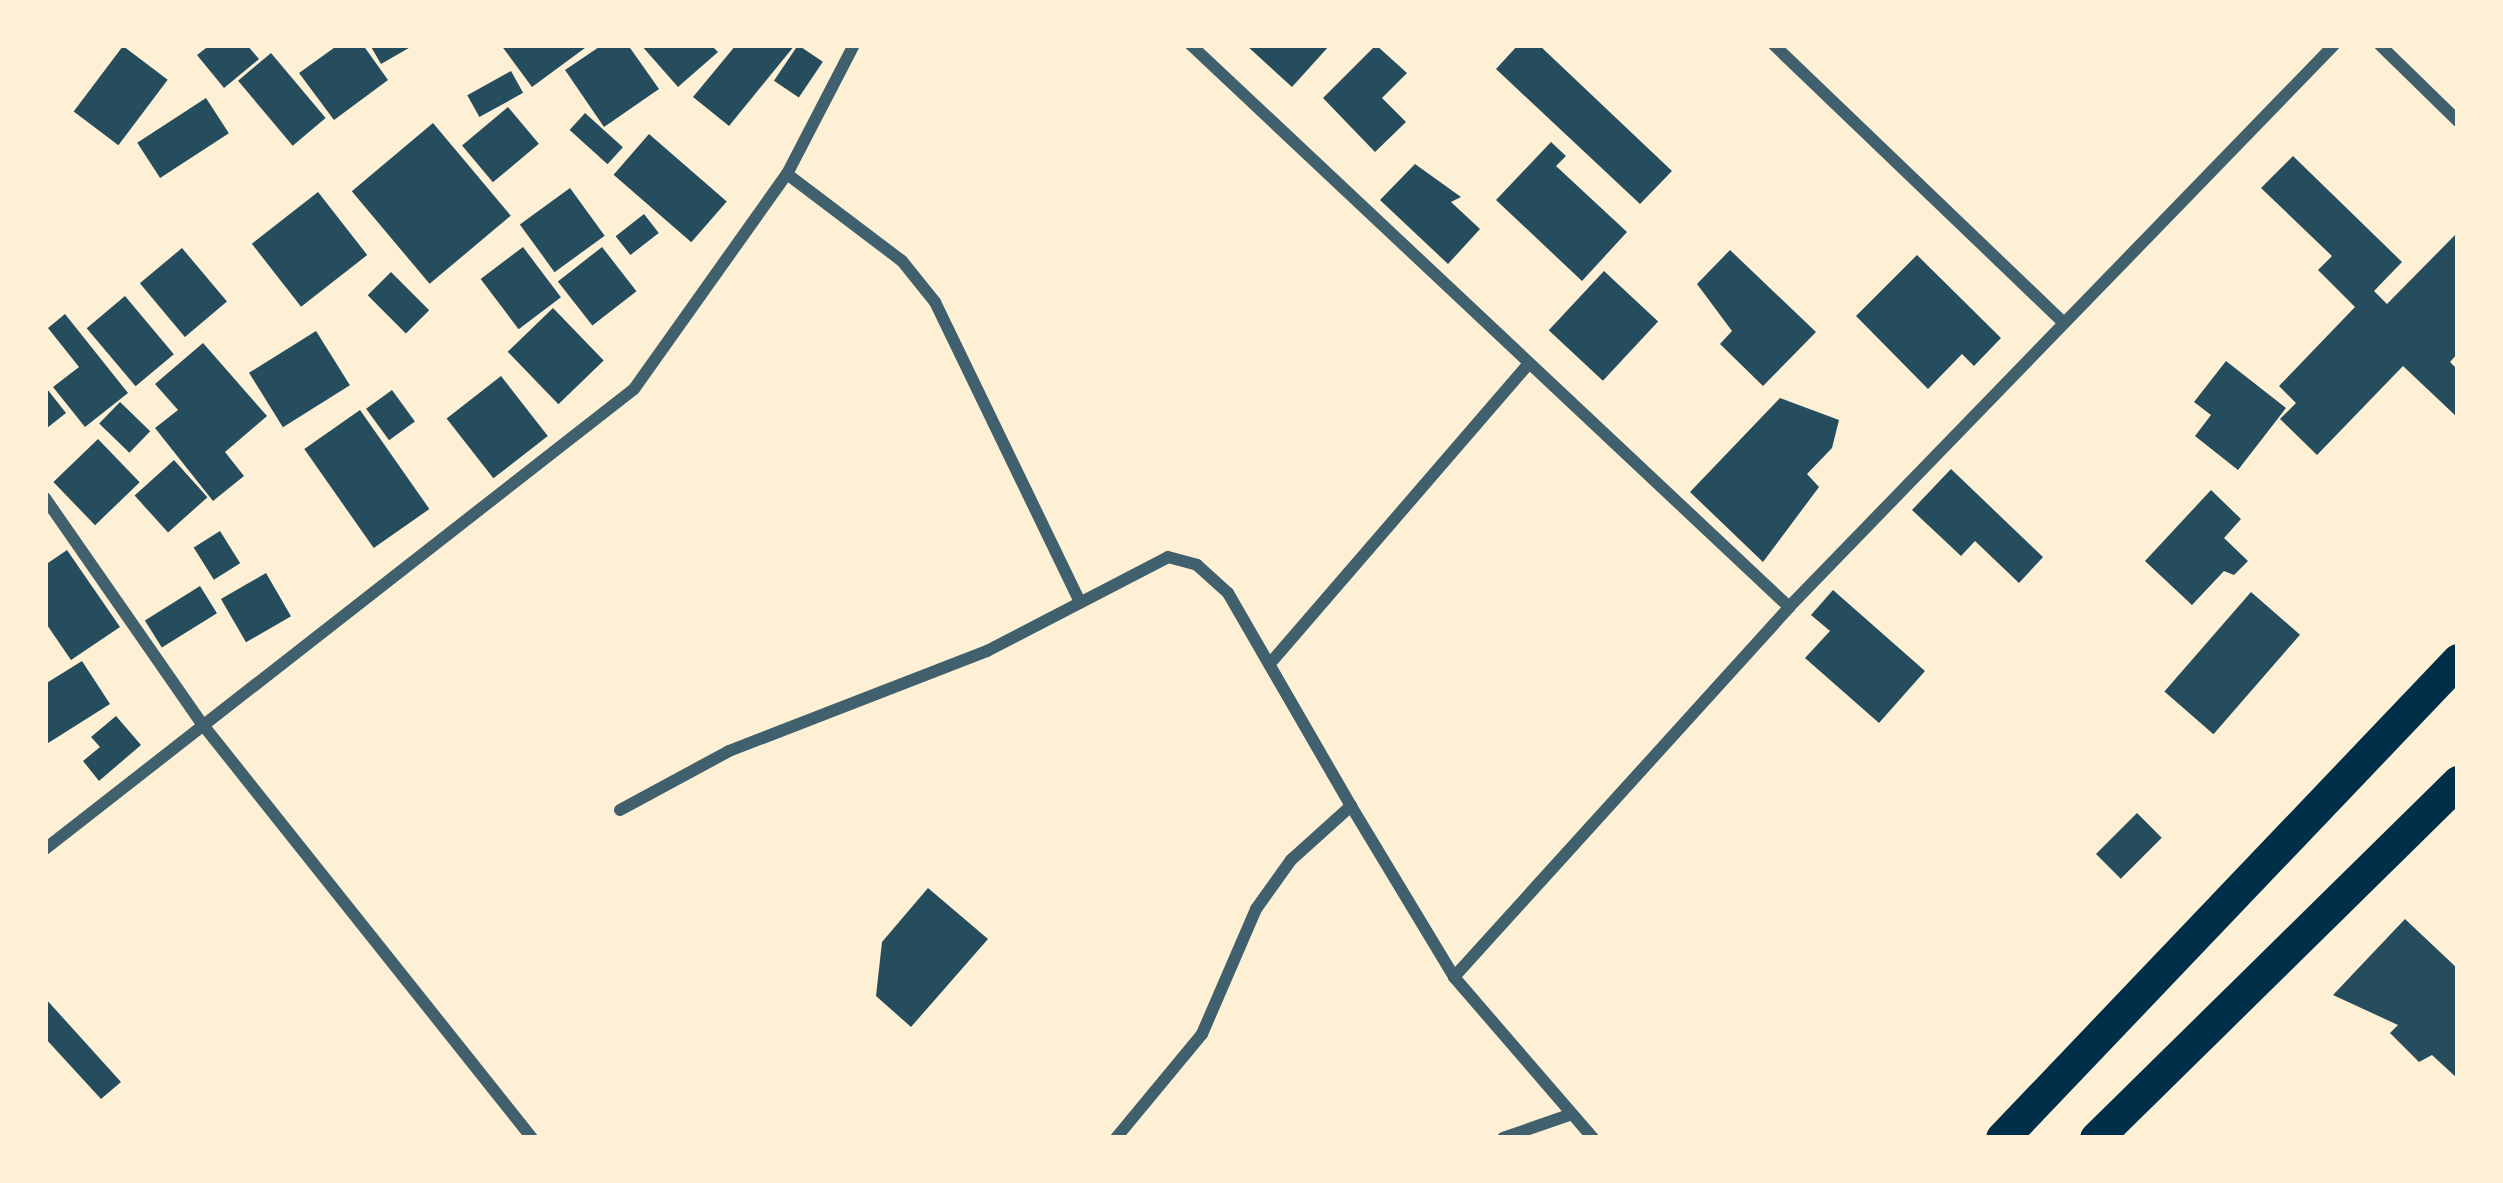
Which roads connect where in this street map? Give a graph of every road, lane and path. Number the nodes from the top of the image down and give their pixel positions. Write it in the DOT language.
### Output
graph roads {
  1 [pos="854,45"];
  2 [pos="1191,45"];
  3 [pos="1774,45"];
  4 [pos="2334,45"];
  5 [pos="2380,45"];
  6 [pos="2458,121"];
  7 [pos="788,174"];
  8 [pos="2063,322"];
  9 [pos="1528,365"];
  10 [pos="45,498"];
  11 [pos="1080,602"];
  12 [pos="1789,607"];
  13 [pos="1273,660"];
  14 [pos="2458,660"];
  15 [pos="203,725"];
  16 [pos="2458,782"];
  17 [pos="1351,806"];
  18 [pos="620,810"];
  19 [pos="45,849"];
  20 [pos="1454,977"];
  21 [pos="1569,1115"];
  22 [pos="532,1138"];
  23 [pos="1116,1138"];
  24 [pos="1503,1138"];
  25 [pos="1593,1138"];
  26 [pos="2002,1138"];
  27 [pos="2096,1138"];
  1 -- 7 [label="street"];
  2 -- 9 [label="street"];
  3 -- 8 [label="street"];
  4 -- 8 [label="street"];
  5 -- 6 [label="street"];
  7 -- 11 [label="street"];
  7 -- 15 [label="street"];
  8 -- 12 [label="street"];
  9 -- 12 [label="street"];
  9 -- 13 [label="street"];
  10 -- 15 [label="street"];
  11 -- 13 [label="street"];
  11 -- 18 [label="street"];
  12 -- 20 [label="street"];
  13 -- 17 [label="street"];
  14 -- 26 [label="highway"];
  15 -- 19 [label="street"];
  15 -- 22 [label="street"];
  16 -- 27 [label="highway"];
  17 -- 20 [label="street"];
  17 -- 23 [label="street"];
  20 -- 21 [label="street"];
  21 -- 24 [label="street"];
  21 -- 25 [label="street"];
}
